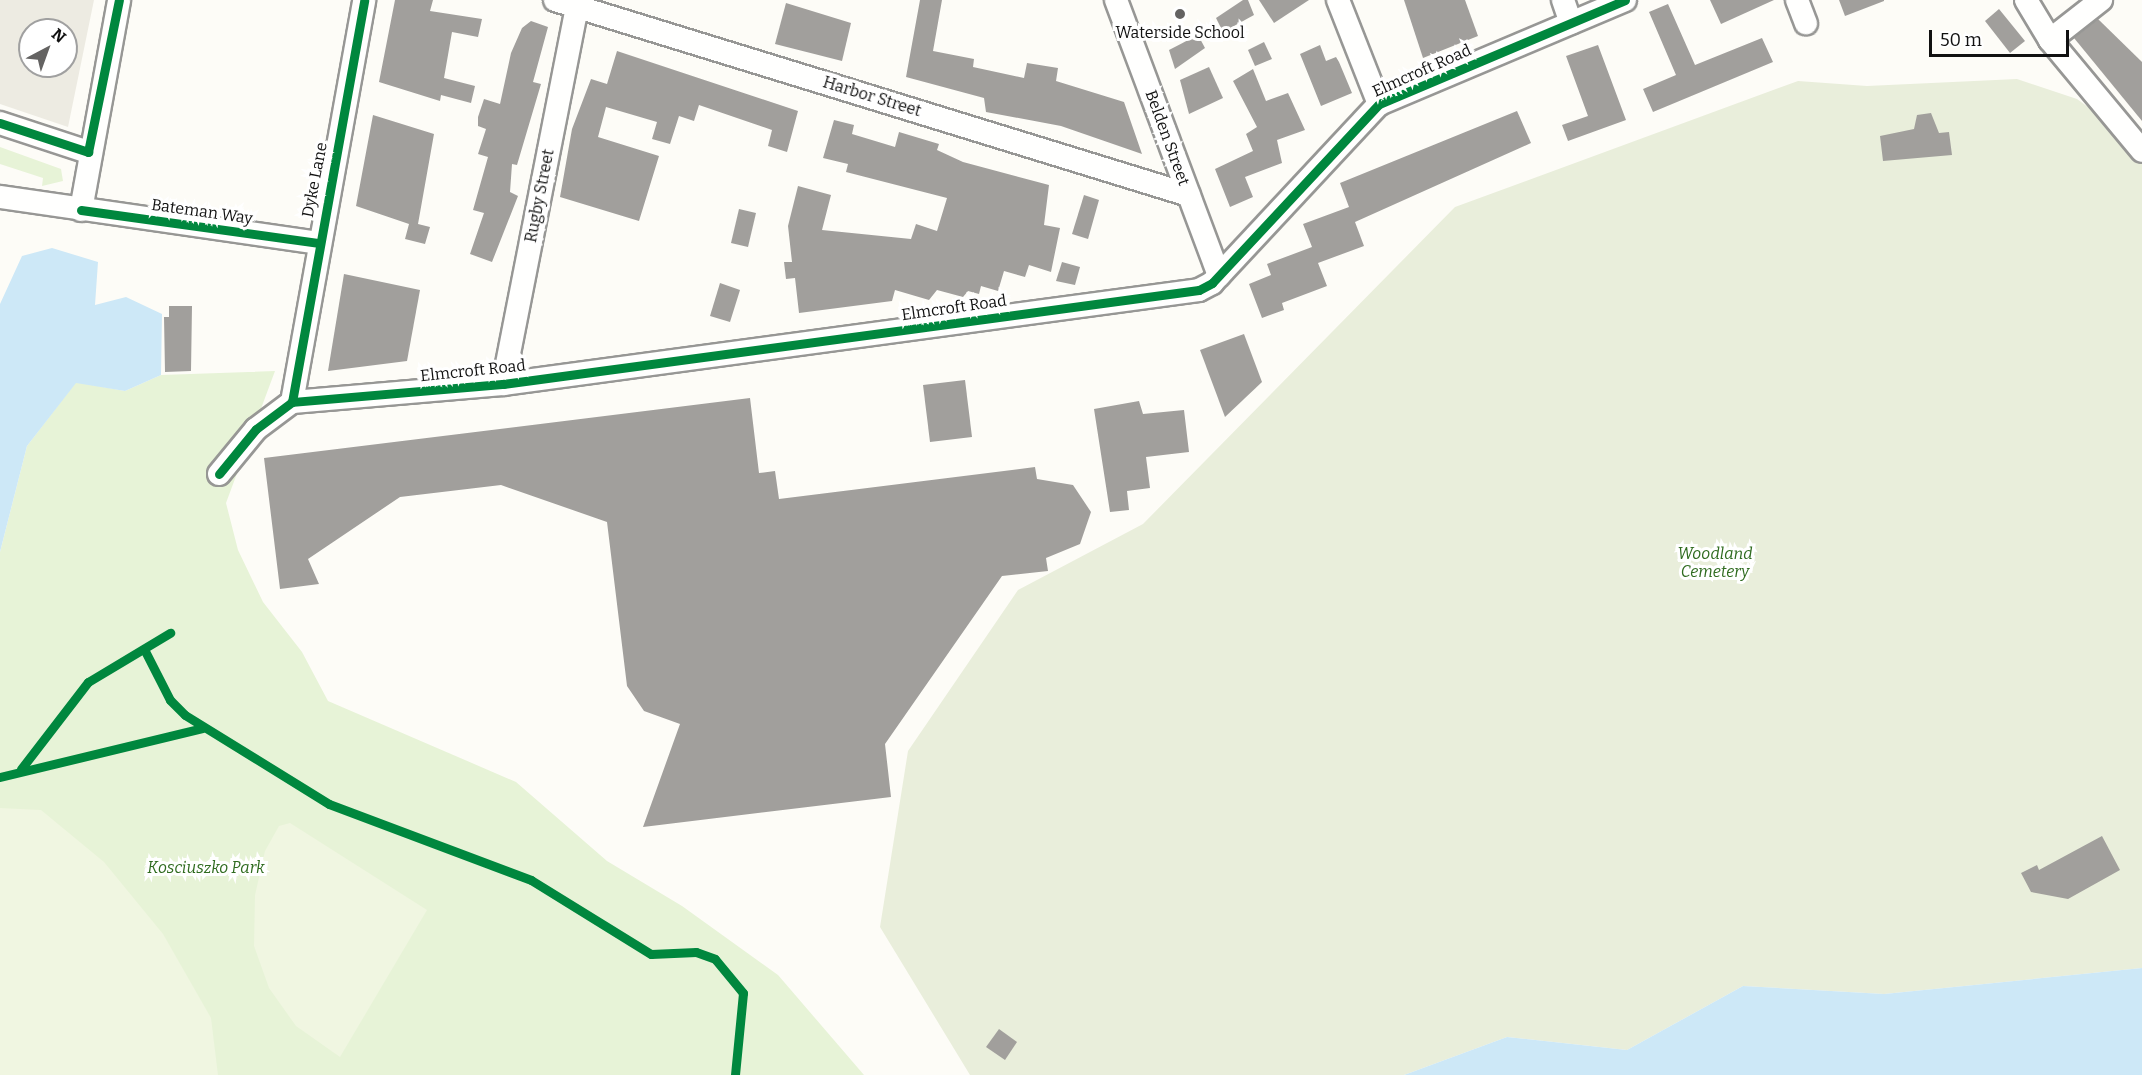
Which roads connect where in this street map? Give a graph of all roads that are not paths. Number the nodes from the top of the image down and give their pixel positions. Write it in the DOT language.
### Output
graph roads {
  1 [pos="119,0"];
  2 [pos="364,0"];
  3 [pos="555,0"];
  4 [pos="1116,0"];
  5 [pos="1338,0"];
  6 [pos="1563,0"];
  7 [pos="1625,0"];
  8 [pos="1797,0"];
  9 [pos="2026,0"];
  10 [pos="2101,0"];
  11 [pos="577,7"];
  12 [pos="1571,23"];
  13 [pos="1806,23"];
  14 [pos="2050,40"];
  15 [pos="1378,104"];
  16 [pos="0,123"];
  17 [pos="2142,151"];
  18 [pos="88,152"];
  19 [pos="1189,195"];
  20 [pos="0,197"];
  21 [pos="81,210"];
  22 [pos="318,243"];
  23 [pos="1219,276"];
  24 [pos="503,384"];
  25 [pos="292,402"];
  26 [pos="219,474"];
  1 -- 18 [label="street"];
  2 -- 22 [label="street, Dyke Lane"];
  3 -- 11 [label="street, Harbor Street"];
  4 -- 19 [label="street, Belden Street"];
  5 -- 15 [label="street"];
  6 -- 12 [label="street"];
  7 -- 12 [label="street, Elmcroft Road"];
  8 -- 13 [label="street"];
  9 -- 14 [label="street"];
  10 -- 14 [label="street"];
  11 -- 19 [label="street, Harbor Street"];
  11 -- 24 [label="street, Rugby Street"];
  12 -- 15 [label="street, Elmcroft Road"];
  14 -- 17 [label="street"];
  15 -- 23 [label="street, Elmcroft Road"];
  16 -- 18 [label="street"];
  18 -- 21 [label="street"];
  19 -- 23 [label="street, Belden Street"];
  20 -- 21 [label="street, Bateman Way"];
  21 -- 22 [label="street, Bateman Way"];
  22 -- 25 [label="street, Dyke Lane"];
  23 -- 24 [label="street, Elmcroft Road"];
  24 -- 25 [label="street, Elmcroft Road"];
  25 -- 26 [label="street"];
}
